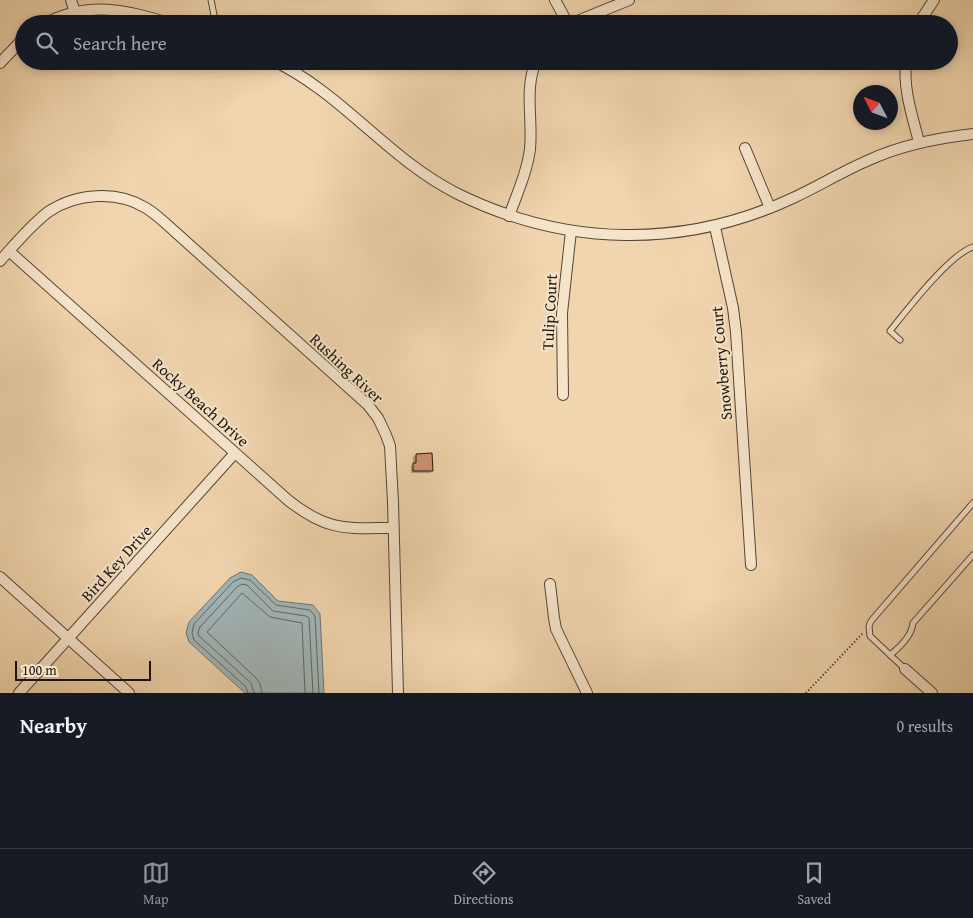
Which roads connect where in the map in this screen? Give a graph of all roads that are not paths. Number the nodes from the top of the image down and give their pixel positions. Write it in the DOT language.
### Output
graph roads {
  1 [pos="71,0"];
  2 [pos="210,0"];
  3 [pos="555,0"];
  4 [pos="629,0"];
  5 [pos="934,0"];
  6 [pos="75,12"];
  7 [pos="67,15"];
  8 [pos="142,15"];
  9 [pos="214,15"];
  10 [pos="564,15"];
  11 [pos="592,15"];
  12 [pos="924,15"];
  13 [pos="15,47"];
  14 [pos="0,63"];
  15 [pos="290,70"];
  16 [pos="532,70"];
  17 [pos="906,70"];
  18 [pos="973,134"];
  19 [pos="920,142"];
  20 [pos="745,148"];
  21 [pos="770,208"];
  22 [pos="510,216"];
  23 [pos="715,226"];
  24 [pos="571,231"];
  25 [pos="973,247"];
  26 [pos="9,251"];
  27 [pos="0,261"];
  28 [pos="900,340"];
  29 [pos="563,395"];
  30 [pos="235,453"];
  31 [pos="973,503"];
  32 [pos="393,528"];
  33 [pos="973,555"];
  34 [pos="751,565"];
  35 [pos="0,577"];
  36 [pos="550,584"];
  37 [pos="68,638"];
  38 [pos="890,655"];
  39 [pos="905,670"];
  40 [pos="19,693"];
  41 [pos="129,693"];
  42 [pos="398,693"];
  43 [pos="587,693"];
  44 [pos="932,693"];
  1 -- 6 [label="street"];
  2 -- 9 [label="lane"];
  3 -- 10 [label="street"];
  4 -- 11 [label="street"];
  5 -- 12 [label="street"];
  6 -- 7 [label="street"];
  6 -- 8 [label="street"];
  13 -- 14 [label="street"];
  15 -- 22 [label="street"];
  16 -- 22 [label="street"];
  17 -- 19 [label="street"];
  18 -- 19 [label="street"];
  19 -- 21 [label="street"];
  20 -- 21 [label="street"];
  21 -- 23 [label="street"];
  22 -- 24 [label="street"];
  23 -- 24 [label="street"];
  23 -- 34 [label="street, Snowberry Court"];
  24 -- 29 [label="street, Tulip Court"];
  25 -- 28 [label="lane"];
  26 -- 27 [label="street, Rushing River"];
  26 -- 30 [label="street, Rocky Beach Drive"];
  26 -- 32 [label="street, Rushing River"];
  30 -- 32 [label="street, Rocky Beach Drive"];
  30 -- 37 [label="street, Bird Key Drive"];
  31 -- 38 [label="lane"];
  32 -- 42 [label="street, Rushing River"];
  33 -- 38 [label="lane"];
  35 -- 37 [label="street"];
  36 -- 43 [label="street"];
  37 -- 40 [label="street, Bird Key Drive"];
  37 -- 41 [label="street"];
  38 -- 39 [label="lane"];
  39 -- 44 [label="street"];
}
